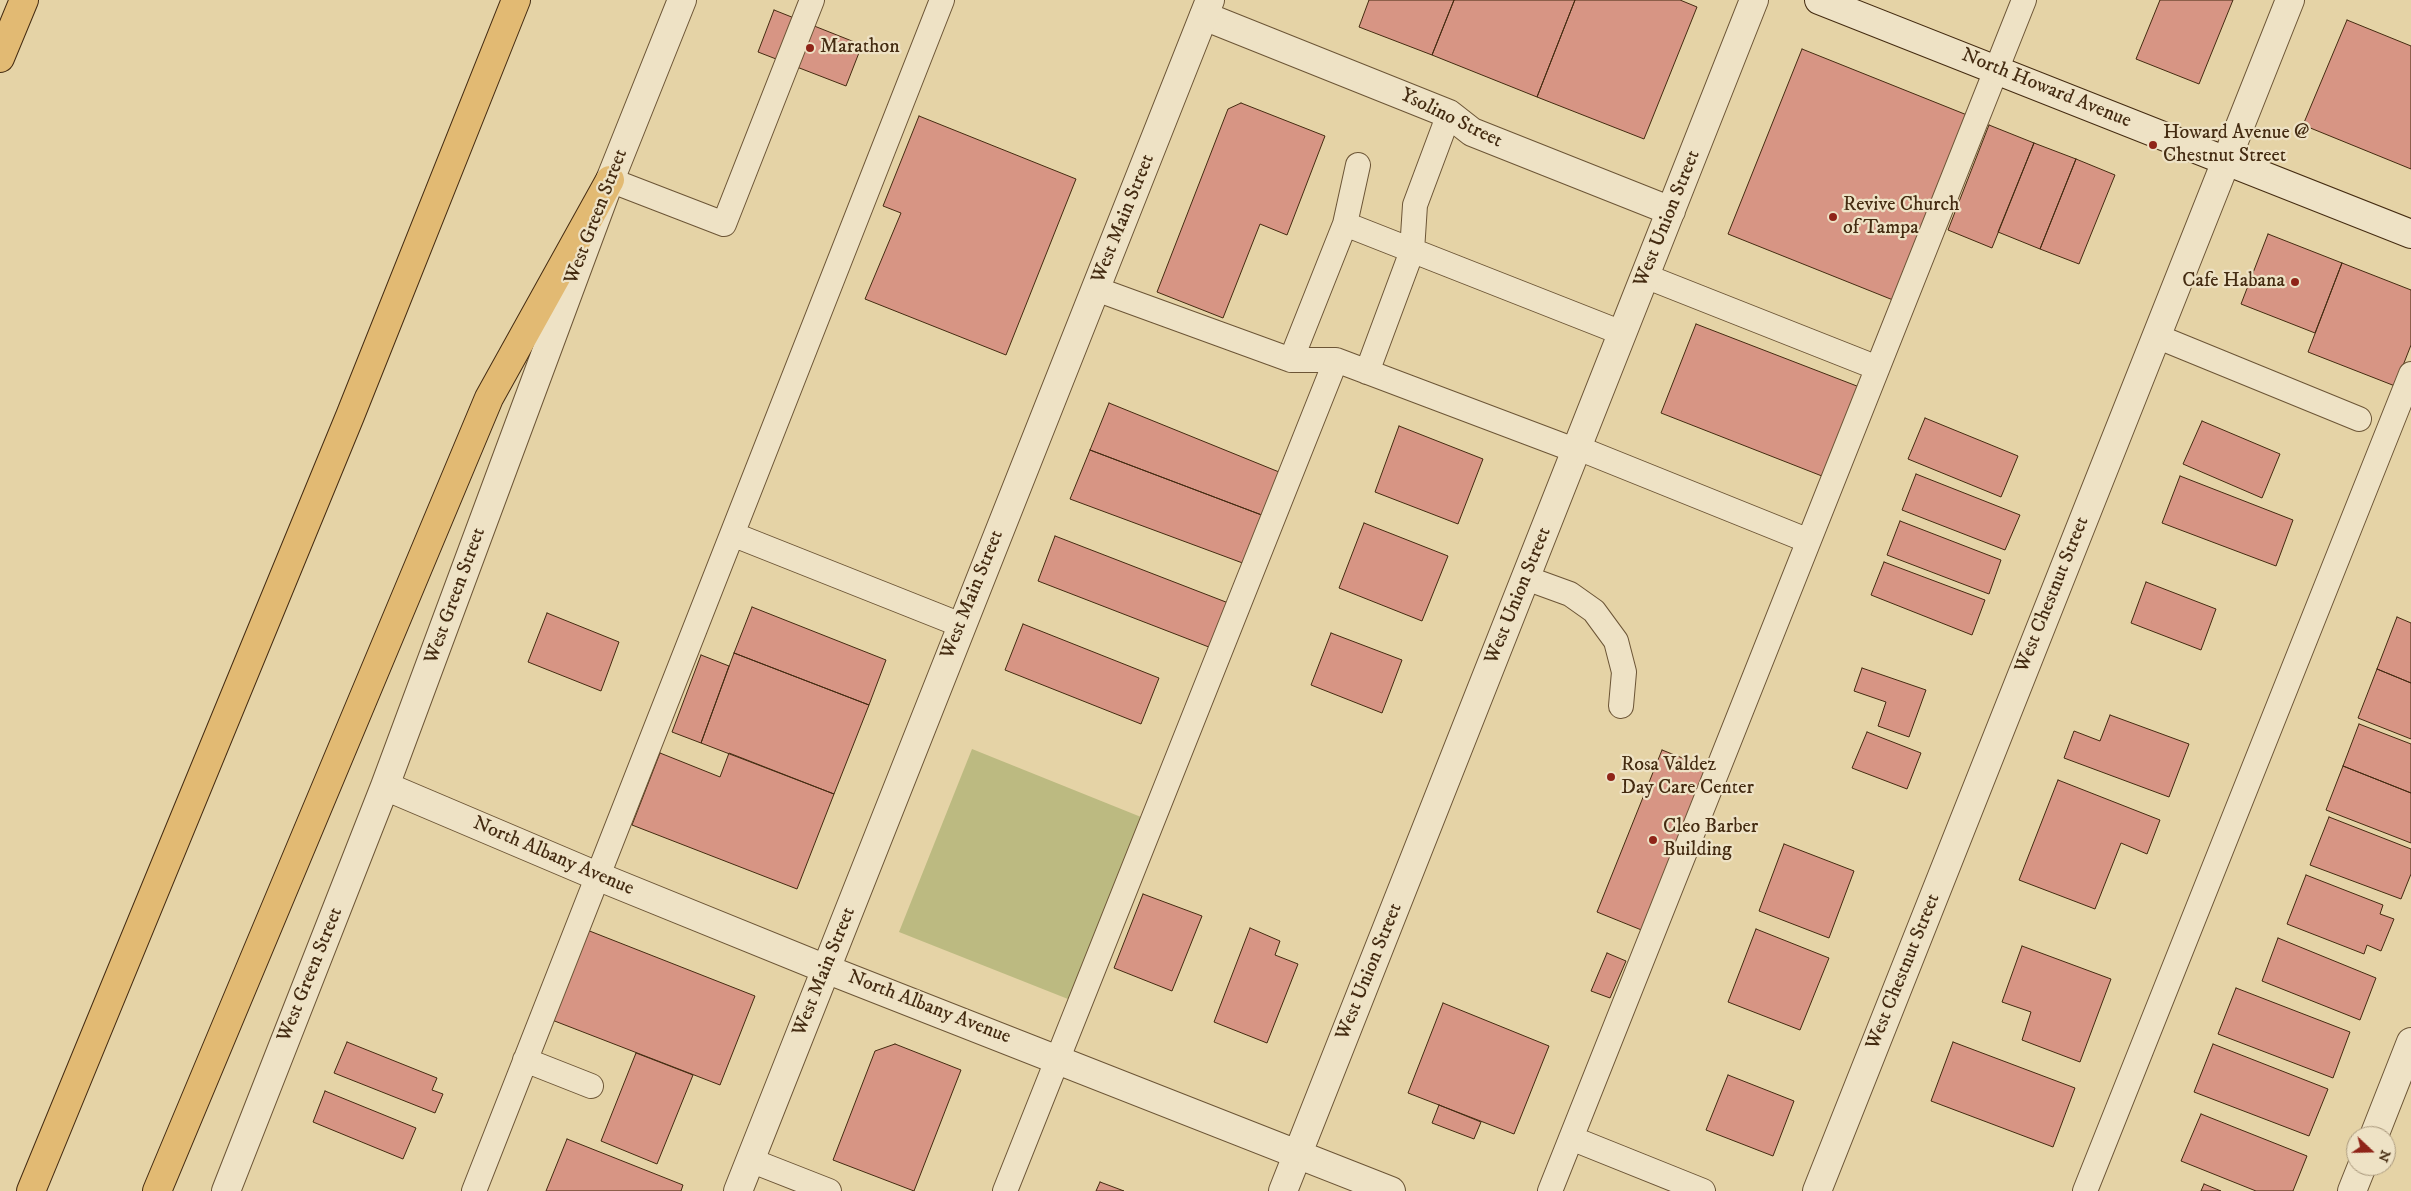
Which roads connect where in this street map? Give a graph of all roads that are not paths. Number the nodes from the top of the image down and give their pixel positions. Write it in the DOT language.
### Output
graph roads {
  1 [pos="24,0"];
  2 [pos="516,0"];
  3 [pos="682,0"];
  4 [pos="812,0"];
  5 [pos="942,0"];
  6 [pos="1754,0"];
  7 [pos="1819,0"];
  8 [pos="2290,0"];
  9 [pos="2020,1"];
  10 [pos="1207,8"];
  11 [pos="0,58"];
  12 [pos="1996,70"];
  13 [pos="1449,114"];
  14 [pos="2226,161"];
  15 [pos="1358,165"];
  16 [pos="610,180"];
  17 [pos="1671,211"];
  18 [pos="1345,224"];
  19 [pos="2411,234"];
  20 [pos="1412,251"];
  21 [pos="1645,276"];
  22 [pos="1096,289"];
  23 [pos="1622,332"];
  24 [pos="2156,336"];
  25 [pos="1291,360"];
  26 [pos="1336,360"];
  27 [pos="1865,363"];
  28 [pos="1368,372"];
  29 [pos="2411,374"];
  30 [pos="2359,419"];
  31 [pos="1577,450"];
  32 [pos="1799,537"];
  33 [pos="742,538"];
  34 [pos="1526,578"];
  35 [pos="961,626"];
  36 [pos="1621,706"];
  37 [pos="386,786"];
  38 [pos="597,876"];
  39 [pos="826,969"];
  40 [pos="2411,1042"];
  41 [pos="1057,1058"];
  42 [pos="525,1060"];
  43 [pos="591,1086"];
  44 [pos="2378,1126"];
  45 [pos="1571,1138"];
  46 [pos="1298,1154"];
  47 [pos="750,1160"];
  48 [pos="2358,1176"];
  49 [pos="31,1191"];
  50 [pos="157,1191"];
  51 [pos="226,1191"];
  52 [pos="474,1191"];
  53 [pos="738,1191"];
  54 [pos="829,1191"];
  55 [pos="1005,1191"];
  56 [pos="1283,1191"];
  57 [pos="1392,1191"];
  58 [pos="1550,1191"];
  59 [pos="1703,1191"];
  60 [pos="1817,1191"];
  61 [pos="2085,1191"];
  62 [pos="2352,1191"];
  1 -- 11 [label="highway"];
  2 -- 49 [label="highway"];
  3 -- 16 [label="street, West Green Street"];
  4 -- 16 [label="lane"];
  5 -- 38 [label="lane"];
  6 -- 17 [label="street, West Union Street"];
  7 -- 12 [label="street, North Howard Avenue"];
  8 -- 14 [label="street, West Chestnut Street"];
  9 -- 12 [label="lane"];
  10 -- 13 [label="street, Ysolino Street"];
  10 -- 22 [label="street, West Main Street"];
  12 -- 14 [label="street, North Howard Avenue"];
  12 -- 45 [label="lane"];
  13 -- 17 [label="street, Ysolino Street"];
  13 -- 20 [label="lane"];
  14 -- 19 [label="street, North Howard Avenue"];
  14 -- 24 [label="street, West Chestnut Street"];
  15 -- 18 [label="lane"];
  16 -- 37 [label="street, West Green Street"];
  16 -- 50 [label="highway"];
  17 -- 21 [label="street, West Union Street"];
  18 -- 20 [label="lane"];
  18 -- 25 [label="lane"];
  20 -- 23 [label="lane"];
  20 -- 28 [label="lane"];
  21 -- 23 [label="street, West Union Street"];
  21 -- 27 [label="lane"];
  22 -- 25 [label="lane"];
  22 -- 35 [label="street, West Main Street"];
  23 -- 31 [label="street, West Union Street"];
  24 -- 30 [label="lane"];
  24 -- 60 [label="street, West Chestnut Street"];
  25 -- 26 [label="lane"];
  26 -- 28 [label="lane"];
  26 -- 41 [label="lane"];
  28 -- 31 [label="lane"];
  29 -- 61 [label="lane"];
  31 -- 32 [label="lane"];
  31 -- 34 [label="street, West Union Street"];
  33 -- 35 [label="lane"];
  34 -- 36 [label="lane"];
  34 -- 46 [label="street, West Union Street"];
  35 -- 39 [label="street, West Main Street"];
  37 -- 38 [label="street, North Albany Avenue"];
  37 -- 51 [label="street, West Green Street"];
  38 -- 39 [label="street, North Albany Avenue"];
  38 -- 42 [label="lane"];
  39 -- 41 [label="street, North Albany Avenue"];
  39 -- 47 [label="street, West Main Street"];
  40 -- 44 [label="street"];
  41 -- 46 [label="street, North Albany Avenue"];
  41 -- 55 [label="lane"];
  42 -- 43 [label="lane"];
  42 -- 52 [label="lane"];
  45 -- 58 [label="lane"];
  45 -- 59 [label="lane"];
  46 -- 56 [label="street, West Union Street"];
  46 -- 57 [label="street, North Albany Avenue"];
  47 -- 53 [label="street, West Main Street"];
  47 -- 54 [label="lane"];
  48 -- 62 [label="street"];
}
